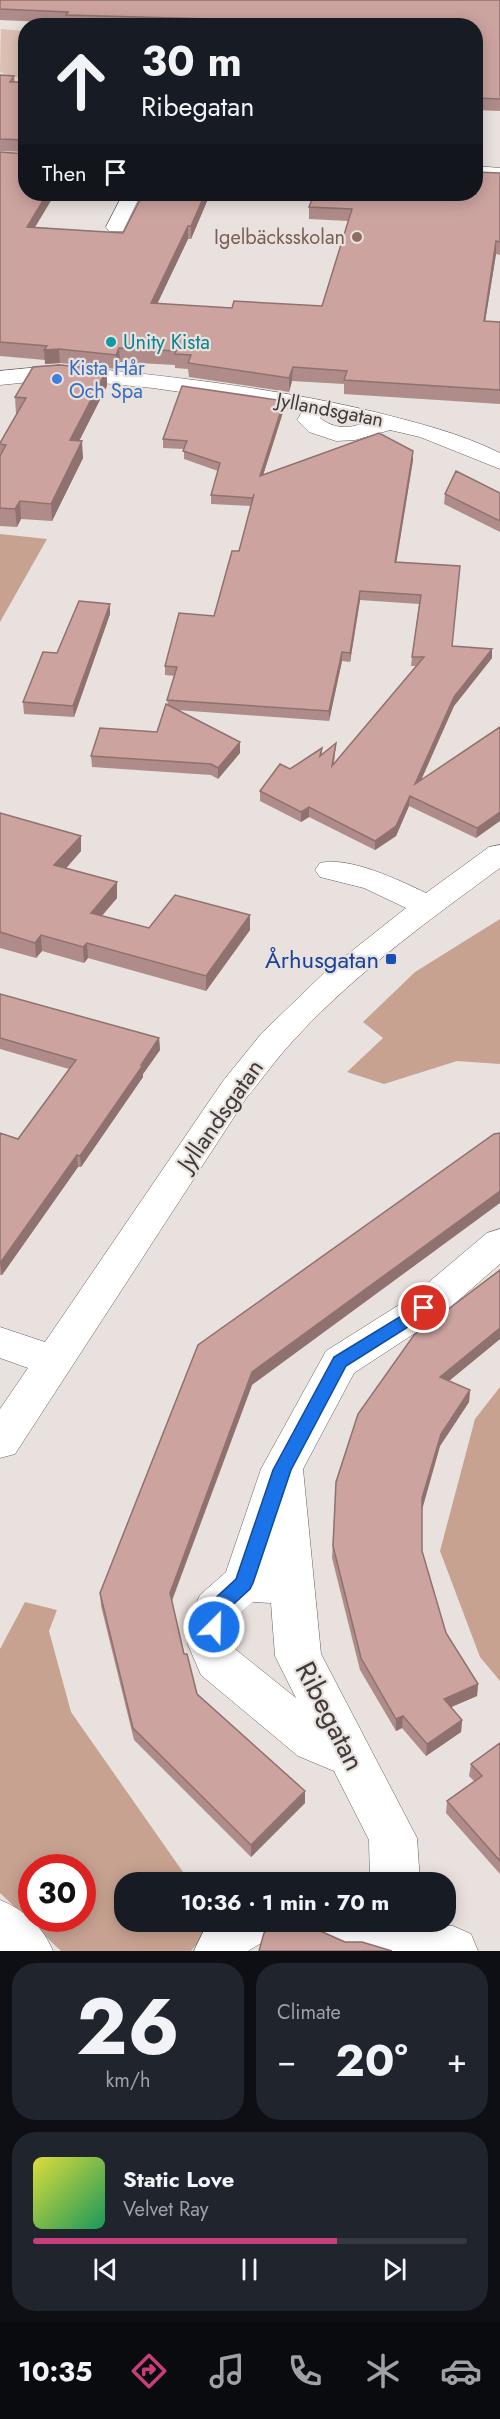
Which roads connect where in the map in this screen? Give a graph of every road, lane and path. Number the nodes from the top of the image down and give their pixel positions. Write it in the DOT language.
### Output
graph roads {
  1 [pos="498,163"];
  2 [pos="483,169"];
  3 [pos="128,201"];
  4 [pos="116,226"];
  5 [pos="0,378"];
  6 [pos="500,462"];
  7 [pos="500,854"];
  8 [pos="331,870"];
  9 [pos="428,906"];
  10 [pos="500,1243"];
  11 [pos="0,1342"];
  12 [pos="53,1360"];
  13 [pos="0,1442"];
  14 [pos="282,1470"];
  15 [pos="244,1583"];
  16 [pos="291,1586"];
  17 [pos="350,1756"];
  18 [pos="395,1872"];
  19 [pos="0,1924"];
  20 [pos="233,1932"];
  21 [pos="380,1932"];
  22 [pos="397,1936"];
  23 [pos="28,1951"];
  24 [pos="219,1951"];
  25 [pos="453,1951"];
  1 -- 2 [label="street"];
  3 -- 4 [label="street"];
  5 -- 6 [label="street, Jyllandsgatan"];
  7 -- 9 [label="street, Jyllandsgatan"];
  8 -- 9 [label="street"];
  9 -- 12 [label="street, Jyllandsgatan"];
  10 -- 14 [label="street"];
  11 -- 12 [label="street"];
  12 -- 13 [label="street, Jyllandsgatan"];
  14 -- 15 [label="street"];
  14 -- 16 [label="street, Ribegatan"];
  15 -- 16 [label="street"];
  15 -- 17 [label="street"];
  16 -- 17 [label="street, Ribegatan"];
  17 -- 18 [label="street, Ribegatan"];
  19 -- 23 [label="street"];
  20 -- 24 [label="street"];
  21 -- 22 [label="street"];
  22 -- 25 [label="street"];
}
